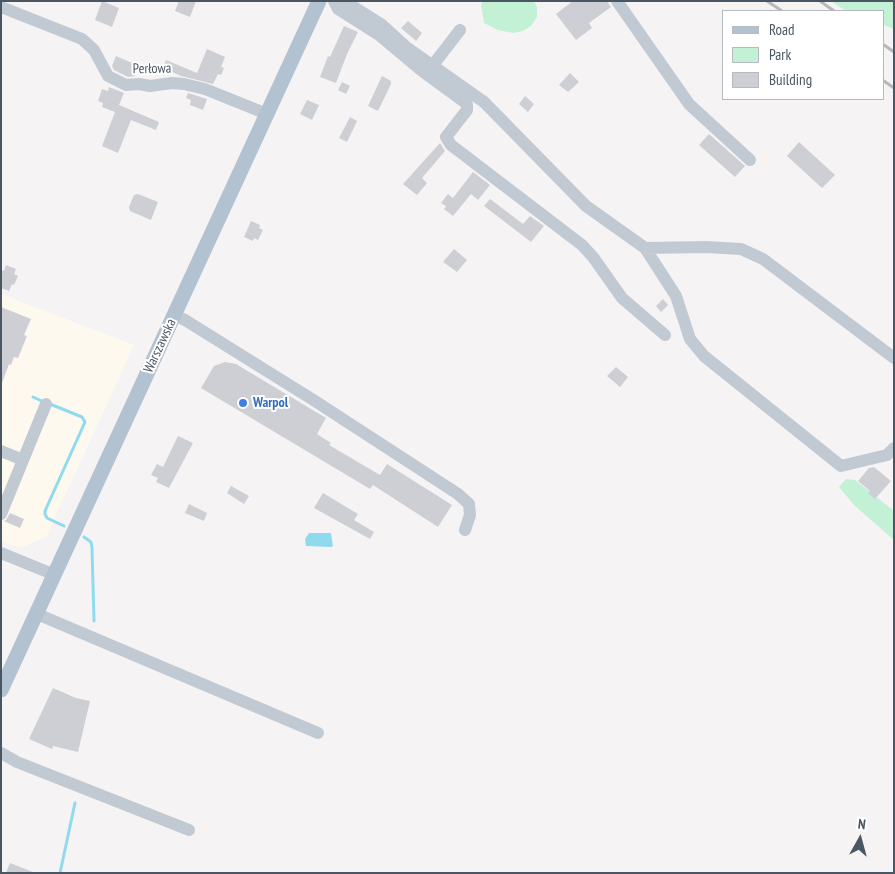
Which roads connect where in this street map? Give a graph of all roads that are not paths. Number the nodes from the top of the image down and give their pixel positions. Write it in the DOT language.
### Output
graph roads {
  1 [pos="319,1"];
  2 [pos="334,1"];
  3 [pos="344,1"];
  4 [pos="617,1"];
  5 [pos="1,8"];
  6 [pos="460,30"];
  7 [pos="433,66"];
  8 [pos="267,114"];
  9 [pos="750,160"];
  10 [pos="645,248"];
  11 [pos="174,315"];
  12 [pos="665,335"];
  13 [pos="894,358"];
  14 [pos="46,404"];
  15 [pos="894,448"];
  16 [pos="1,451"];
  17 [pos="23,460"];
  18 [pos="1,514"];
  19 [pos="465,530"];
  20 [pos="1,552"];
  21 [pos="55,575"];
  22 [pos="36,614"];
  23 [pos="1,690"];
  24 [pos="318,733"];
  25 [pos="1,754"];
  26 [pos="188,830"];
  1 -- 8 [label="main road, Warszawska"];
  2 -- 12 [label="street"];
  3 -- 7 [label="street"];
  4 -- 9 [label="street"];
  5 -- 8 [label="street, Perłowa"];
  6 -- 7 [label="street"];
  7 -- 10 [label="street"];
  8 -- 11 [label="main road, Warszawska"];
  10 -- 13 [label="street"];
  10 -- 15 [label="street"];
  11 -- 19 [label="street"];
  11 -- 21 [label="main road, Warszawska"];
  14 -- 17 [label="street"];
  16 -- 17 [label="street"];
  17 -- 18 [label="street"];
  20 -- 21 [label="street"];
  21 -- 22 [label="main road, Warszawska"];
  22 -- 23 [label="main road, Warszawska"];
  22 -- 24 [label="street"];
  25 -- 26 [label="street"];
}
